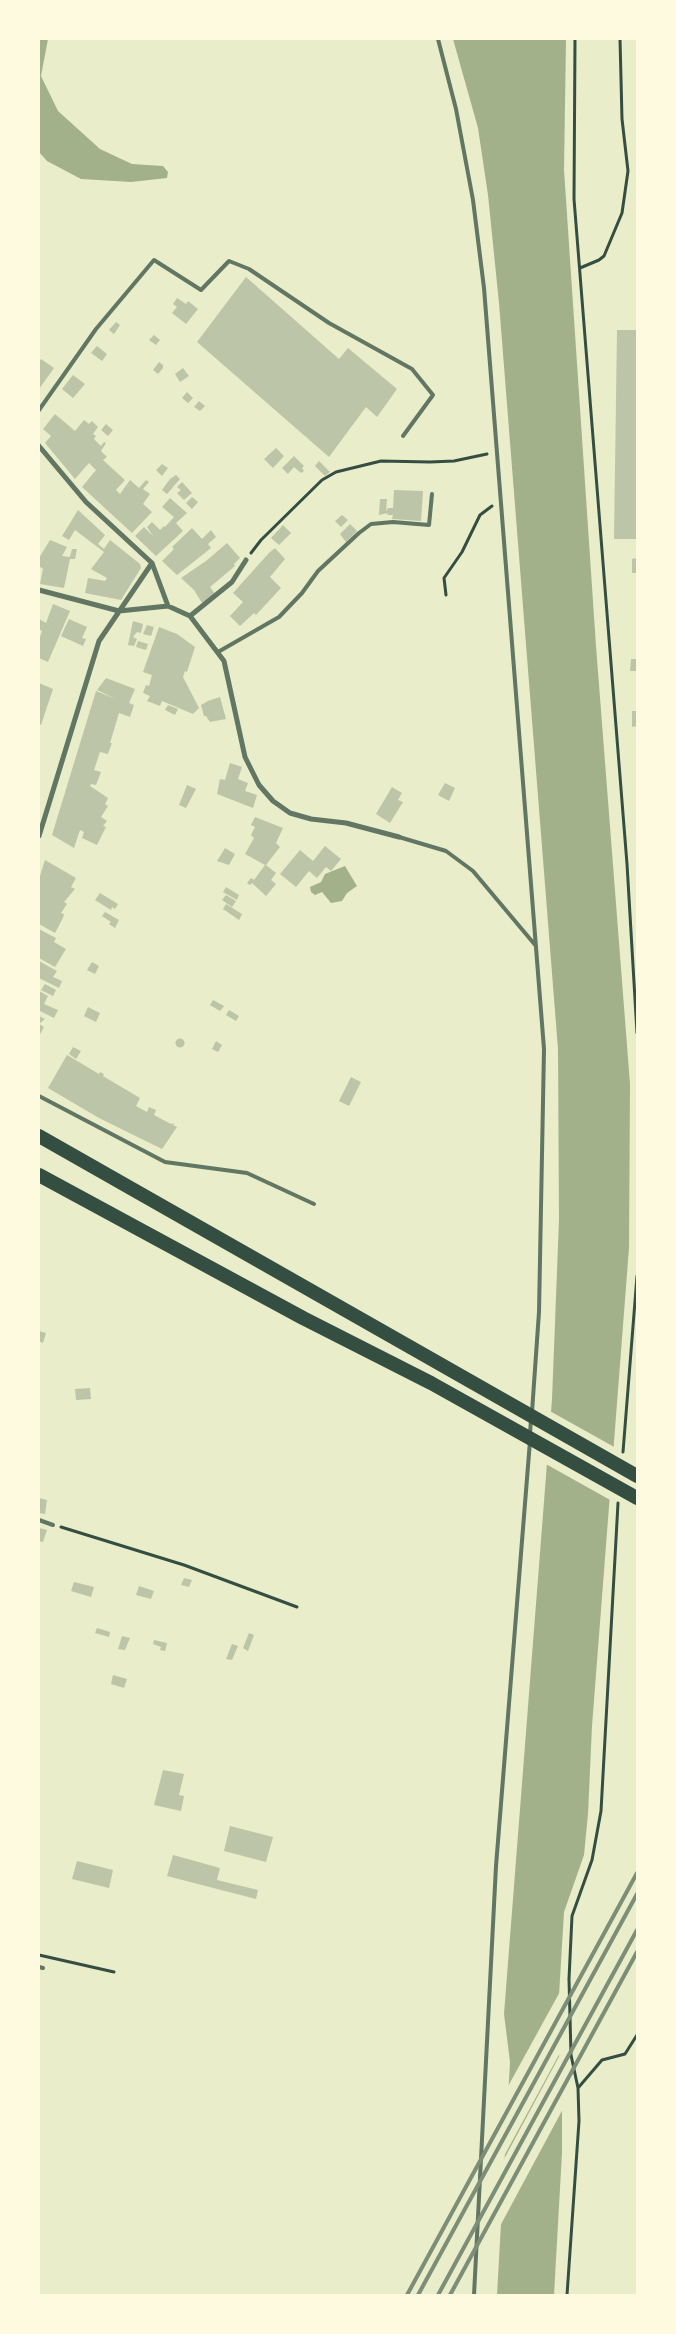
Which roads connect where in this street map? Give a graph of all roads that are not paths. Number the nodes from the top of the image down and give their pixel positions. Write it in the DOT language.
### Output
graph roads {
  1 [pos="438,39"];
  2 [pos="39,410"];
  3 [pos="403,436"];
  4 [pos="39,446"];
  5 [pos="432,494"];
  6 [pos="246,560"];
  7 [pos="152,563"];
  8 [pos="39,590"];
  9 [pos="168,606"];
  10 [pos="119,611"];
  11 [pos="190,616"];
  12 [pos="218,652"];
  13 [pos="39,836"];
  14 [pos="399,837"];
  15 [pos="536,946"];
  16 [pos="39,1096"];
  17 [pos="39,1136"];
  18 [pos="39,1175"];
  19 [pos="314,1204"];
  20 [pos="637,1476"];
  21 [pos="637,1498"];
  22 [pos="39,1520"];
  23 [pos="53,1525"];
  24 [pos="474,2295"];
  1 -- 15 [label="lane"];
  2 -- 3 [label="lane"];
  4 -- 7 [label="street"];
  5 -- 12 [label="lane"];
  6 -- 11 [label="street"];
  7 -- 9 [label="street"];
  7 -- 10 [label="street"];
  8 -- 10 [label="street"];
  9 -- 10 [label="street"];
  9 -- 11 [label="street"];
  10 -- 13 [label="street"];
  11 -- 12 [label="street"];
  12 -- 14 [label="street"];
  14 -- 15 [label="lane"];
  15 -- 24 [label="lane"];
  16 -- 19 [label="lane"];
  17 -- 20 [label="highway"];
  18 -- 21 [label="highway"];
  22 -- 23 [label="lane"];
}
